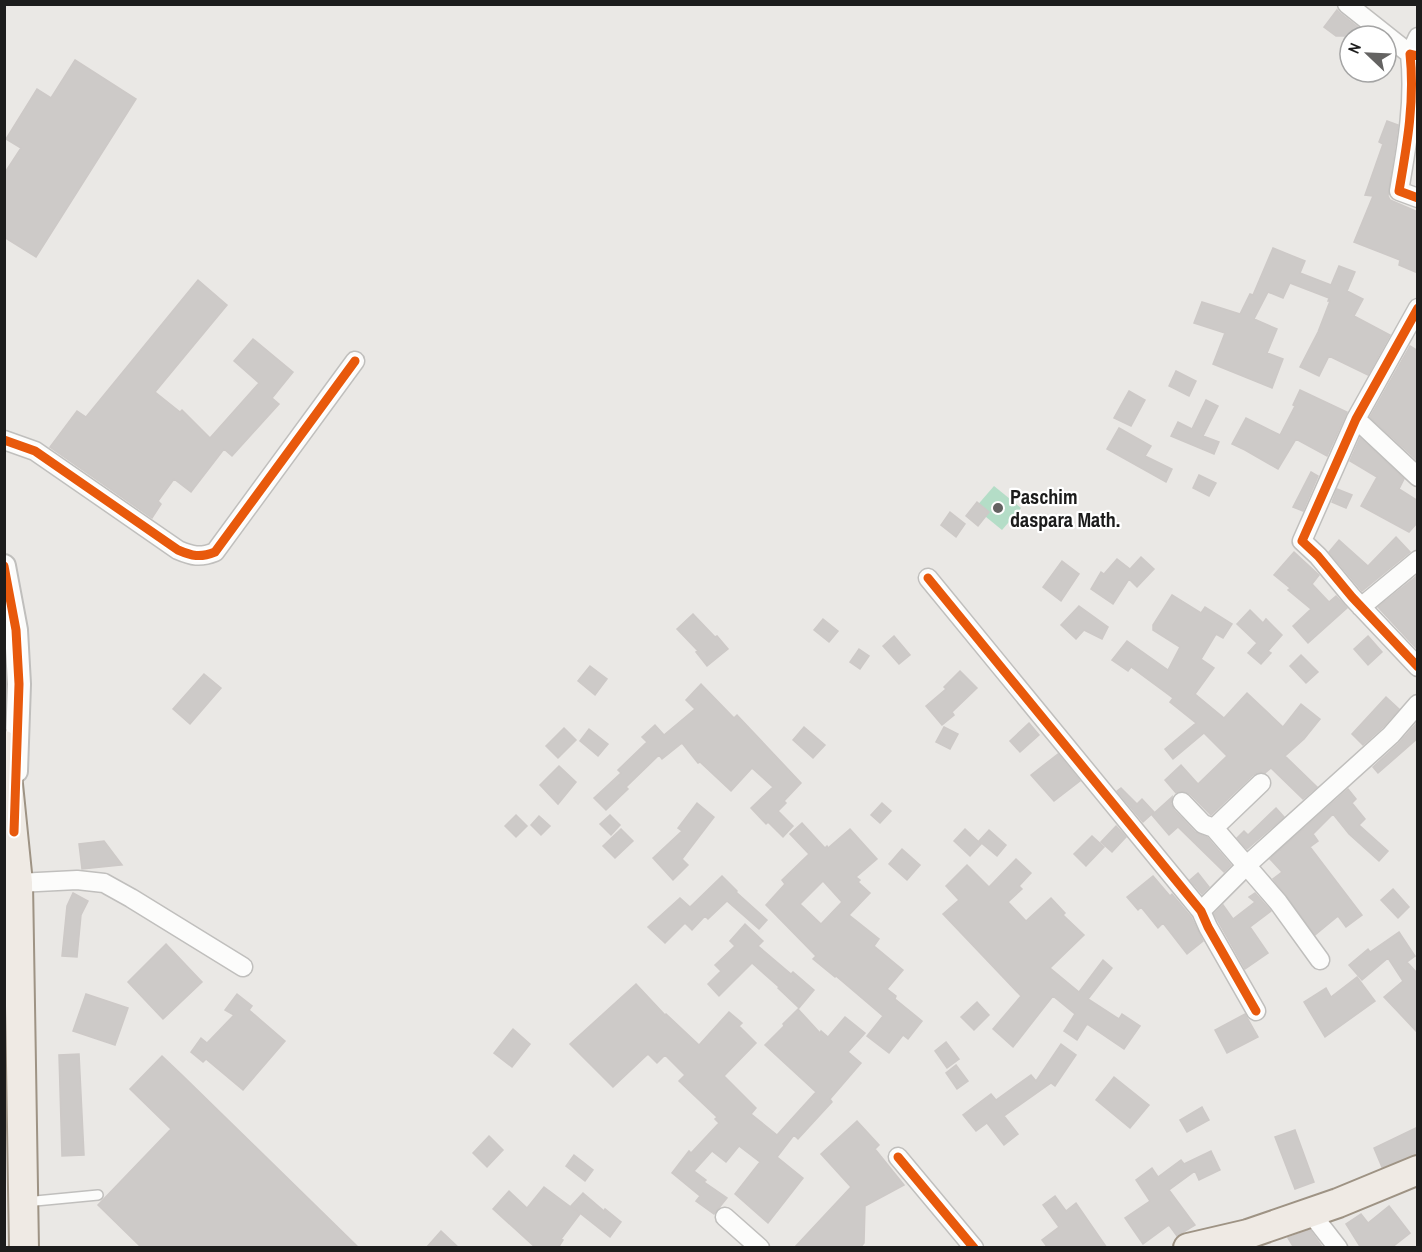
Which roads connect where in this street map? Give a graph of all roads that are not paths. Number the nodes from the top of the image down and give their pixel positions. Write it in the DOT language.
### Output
graph roads {
  1 [pos="1347,4"];
  2 [pos="1415,49"];
  3 [pos="1418,198"];
  4 [pos="1418,308"];
  5 [pos="355,361"];
  6 [pos="1356,419"];
  7 [pos="4,440"];
  8 [pos="1418,477"];
  9 [pos="1418,560"];
  10 [pos="4,566"];
  11 [pos="928,578"];
  12 [pos="1361,607"];
  13 [pos="1418,667"];
  14 [pos="1418,704"];
  15 [pos="4,745"];
  16 [pos="1261,783"];
  17 [pos="1182,802"];
  18 [pos="1215,828"];
  19 [pos="14,832"];
  20 [pos="1246,865"];
  21 [pos="18,883"];
  22 [pos="1201,911"];
  23 [pos="1320,960"];
  24 [pos="243,968"];
  25 [pos="1256,1011"];
  26 [pos="898,1158"];
  27 [pos="1418,1170"];
  28 [pos="98,1195"];
  29 [pos="23,1202"];
  30 [pos="1310,1212"];
  31 [pos="725,1217"];
  32 [pos="24,1248"];
  33 [pos="760,1248"];
  34 [pos="974,1248"];
  35 [pos="1188,1248"];
  36 [pos="1338,1248"];
  1 -- 2 [label="street"];
  2 -- 3 [label="street"];
  4 -- 6 [label="street"];
  5 -- 7 [label="street"];
  6 -- 8 [label="street"];
  6 -- 12 [label="street"];
  9 -- 12 [label="street"];
  10 -- 19 [label="street"];
  11 -- 22 [label="street"];
  12 -- 13 [label="street"];
  14 -- 20 [label="street"];
  15 -- 19 [label="main road"];
  16 -- 18 [label="street"];
  17 -- 18 [label="street"];
  18 -- 20 [label="street"];
  19 -- 21 [label="main road"];
  20 -- 22 [label="street"];
  20 -- 23 [label="street"];
  21 -- 24 [label="street"];
  21 -- 29 [label="main road"];
  22 -- 25 [label="street"];
  26 -- 34 [label="street"];
  27 -- 30 [label="main road"];
  28 -- 29 [label="lane"];
  29 -- 32 [label="main road"];
  30 -- 35 [label="main road"];
  30 -- 36 [label="street"];
  31 -- 33 [label="street"];
}
